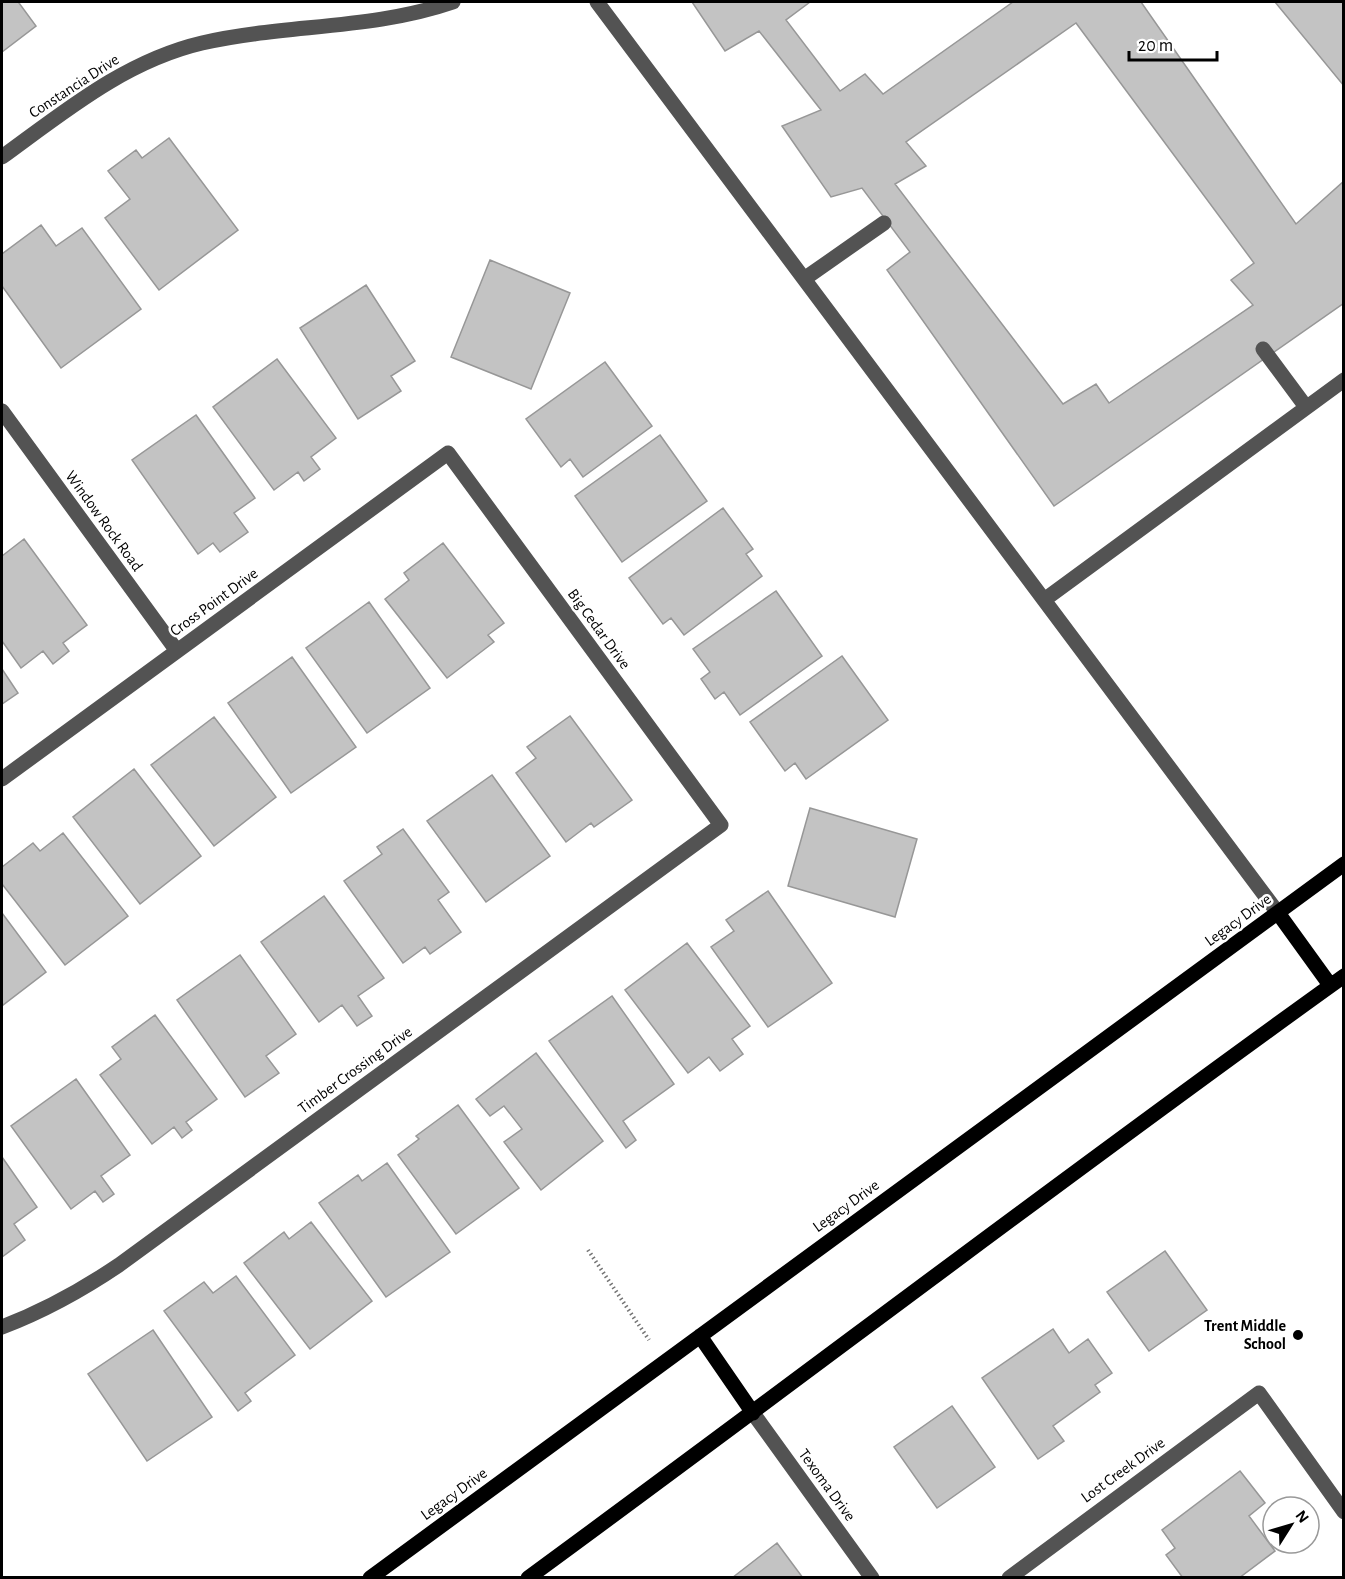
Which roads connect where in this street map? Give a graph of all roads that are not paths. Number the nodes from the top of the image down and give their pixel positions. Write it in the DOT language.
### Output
graph roads {
  1 [pos="453,2"];
  2 [pos="597,2"];
  3 [pos="2,158"];
  4 [pos="884,223"];
  5 [pos="804,279"];
  6 [pos="1263,349"];
  7 [pos="1344,380"];
  8 [pos="1306,407"];
  9 [pos="2,411"];
  10 [pos="448,453"];
  11 [pos="1044,600"];
  12 [pos="177,651"];
  13 [pos="2,779"];
  14 [pos="721,825"];
  15 [pos="1344,864"];
  16 [pos="1278,913"];
  17 [pos="1344,976"];
  18 [pos="1330,985"];
  19 [pos="2,1327"];
  20 [pos="700,1336"];
  21 [pos="753,1413"];
  22 [pos="1344,1512"];
  23 [pos="370,1578"];
  24 [pos="528,1578"];
  25 [pos="872,1578"];
  26 [pos="1009,1578"];
  1 -- 3 [label="street, Constancia Drive"];
  2 -- 5 [label="street"];
  4 -- 5 [label="street"];
  5 -- 11 [label="street"];
  6 -- 8 [label="street"];
  7 -- 8 [label="street"];
  8 -- 11 [label="street"];
  9 -- 12 [label="street, Window Rock Road"];
  10 -- 12 [label="street, Cross Point Drive"];
  10 -- 14 [label="street, Big Cedar Drive"];
  11 -- 16 [label="street"];
  12 -- 13 [label="street, Cross Point Drive"];
  14 -- 19 [label="street, Timber Crossing Drive"];
  15 -- 16 [label="main road, Legacy Drive"];
  16 -- 18 [label="main road"];
  16 -- 20 [label="main road, Legacy Drive"];
  17 -- 18 [label="main road"];
  18 -- 21 [label="main road"];
  20 -- 21 [label="main road"];
  20 -- 23 [label="main road, Legacy Drive"];
  21 -- 24 [label="main road"];
  21 -- 25 [label="street, Texoma Drive"];
  22 -- 26 [label="street, Lost Creek Drive"];
}
